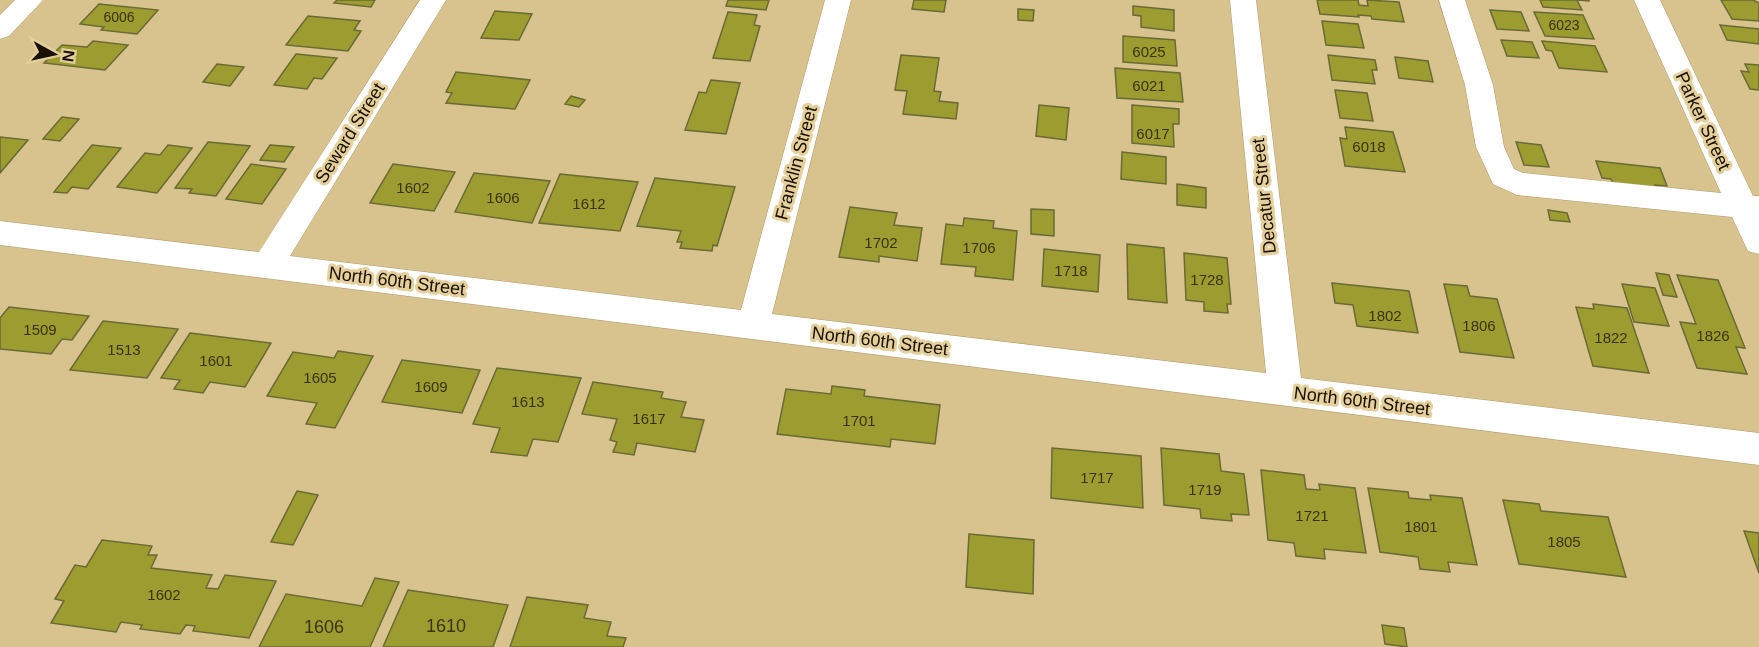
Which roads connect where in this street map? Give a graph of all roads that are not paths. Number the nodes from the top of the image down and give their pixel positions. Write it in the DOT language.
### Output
graph roads {
  1 [pos="30,0"];
  2 [pos="433,0"];
  3 [pos="838,0"];
  4 [pos="1243,0"];
  5 [pos="1452,0"];
  6 [pos="1647,0"];
  7 [pos="0,30"];
  8 [pos="1751,207"];
  9 [pos="0,233"];
  10 [pos="1759,242"];
  11 [pos="267,266"];
  12 [pos="752,324"];
  13 [pos="1285,392"];
  14 [pos="1759,449"];
  1 -- 7 [label="street"];
  2 -- 11 [label="street, Seward Street"];
  3 -- 12 [label="street, Franklin Street"];
  4 -- 13 [label="street, Decatur Street"];
  5 -- 8 [label="street"];
  6 -- 8 [label="street, Parker Street"];
  8 -- 10 [label="street, Parker Street"];
  9 -- 11 [label="street, North 60th Street"];
  11 -- 12 [label="street, North 60th Street"];
  12 -- 13 [label="street, North 60th Street"];
  13 -- 14 [label="street, North 60th Street"];
}
